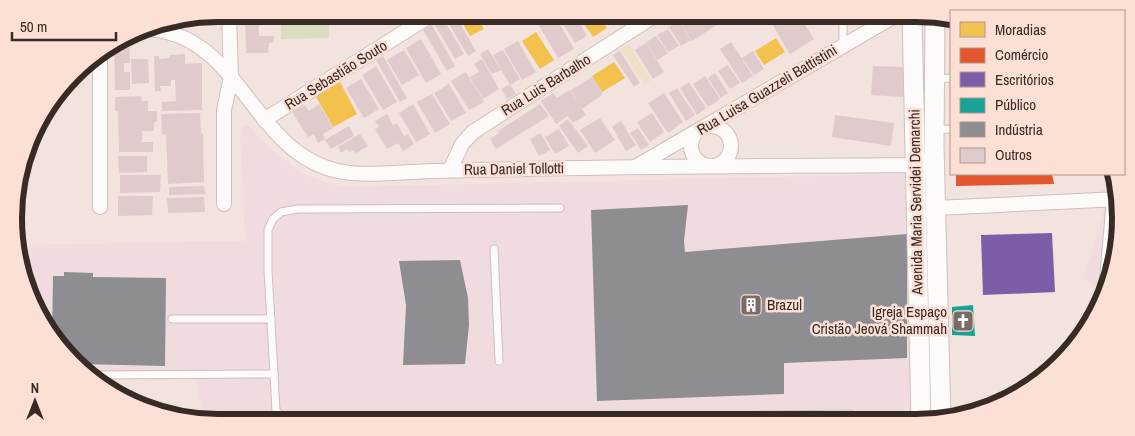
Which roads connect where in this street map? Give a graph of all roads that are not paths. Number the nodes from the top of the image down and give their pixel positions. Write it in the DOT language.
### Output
graph roads {
  1 [pos="229,22"];
  2 [pos="420,22"];
  3 [pos="645,22"];
  4 [pos="842,22"];
  5 [pos="884,22"];
  6 [pos="912,22"];
  7 [pos="936,23"];
  8 [pos="163,30"];
  9 [pos="843,45"];
  10 [pos="100,62"];
  11 [pos="231,77"];
  12 [pos="943,79"];
  13 [pos="264,120"];
  14 [pos="700,129"];
  15 [pos="943,129"];
  16 [pos="935,152"];
  17 [pos="915,165"];
  18 [pos="637,166"];
  19 [pos="712,166"];
  20 [pos="450,170"];
  21 [pos="1112,199"];
  22 [pos="224,204"];
  23 [pos="100,207"];
  24 [pos="560,208"];
  25 [pos="936,208"];
  26 [pos="494,248"];
  27 [pos="172,319"];
  28 [pos="271,319"];
  29 [pos="499,361"];
  30 [pos="274,374"];
  31 [pos="101,375"];
  32 [pos="941,412"];
  33 [pos="280,414"];
  34 [pos="921,414"];
  1 -- 11 [label="street"];
  2 -- 13 [label="street, Rua Sebastião Souto"];
  3 -- 20 [label="street, Rua Luis Barbalho"];
  4 -- 9 [label="lane"];
  5 -- 9 [label="street, Rua Luisa Guazzeli Battistini"];
  6 -- 17 [label="main road, Avenida Maria Servidei Demarchi"];
  7 -- 12 [label="main road, Avenida Maria Servidei Demarchi"];
  8 -- 11 [label="street, Rua Daniel Tollotti"];
  9 -- 14 [label="street, Rua Luisa Guazzeli Battistini"];
  10 -- 23 [label="street"];
  11 -- 13 [label="street, Rua Daniel Tollotti"];
  11 -- 22 [label="street"];
  12 -- 15 [label="main road, Avenida Maria Servidei Demarchi"];
  13 -- 20 [label="street, Rua Daniel Tollotti"];
  14 -- 18 [label="street, Rua Luisa Guazzeli Battistini"];
  14 -- 19 [label="street"];
  14 -- 19 [label="street"];
  15 -- 16 [label="main road, Avenida Maria Servidei Demarchi"];
  16 -- 17 [label="street"];
  16 -- 25 [label="main road, Avenida Maria Servidei Demarchi"];
  17 -- 19 [label="street, Rua Daniel Tollotti"];
  17 -- 34 [label="main road, Avenida Maria Servidei Demarchi"];
  18 -- 19 [label="street, Rua Daniel Tollotti"];
  18 -- 20 [label="street, Rua Daniel Tollotti"];
  21 -- 25 [label="street"];
  24 -- 28 [label="lane"];
  25 -- 32 [label="main road, Avenida Maria Servidei Demarchi"];
  26 -- 29 [label="lane"];
  27 -- 28 [label="lane"];
  28 -- 30 [label="lane"];
  30 -- 31 [label="lane"];
  30 -- 33 [label="lane"];
}
